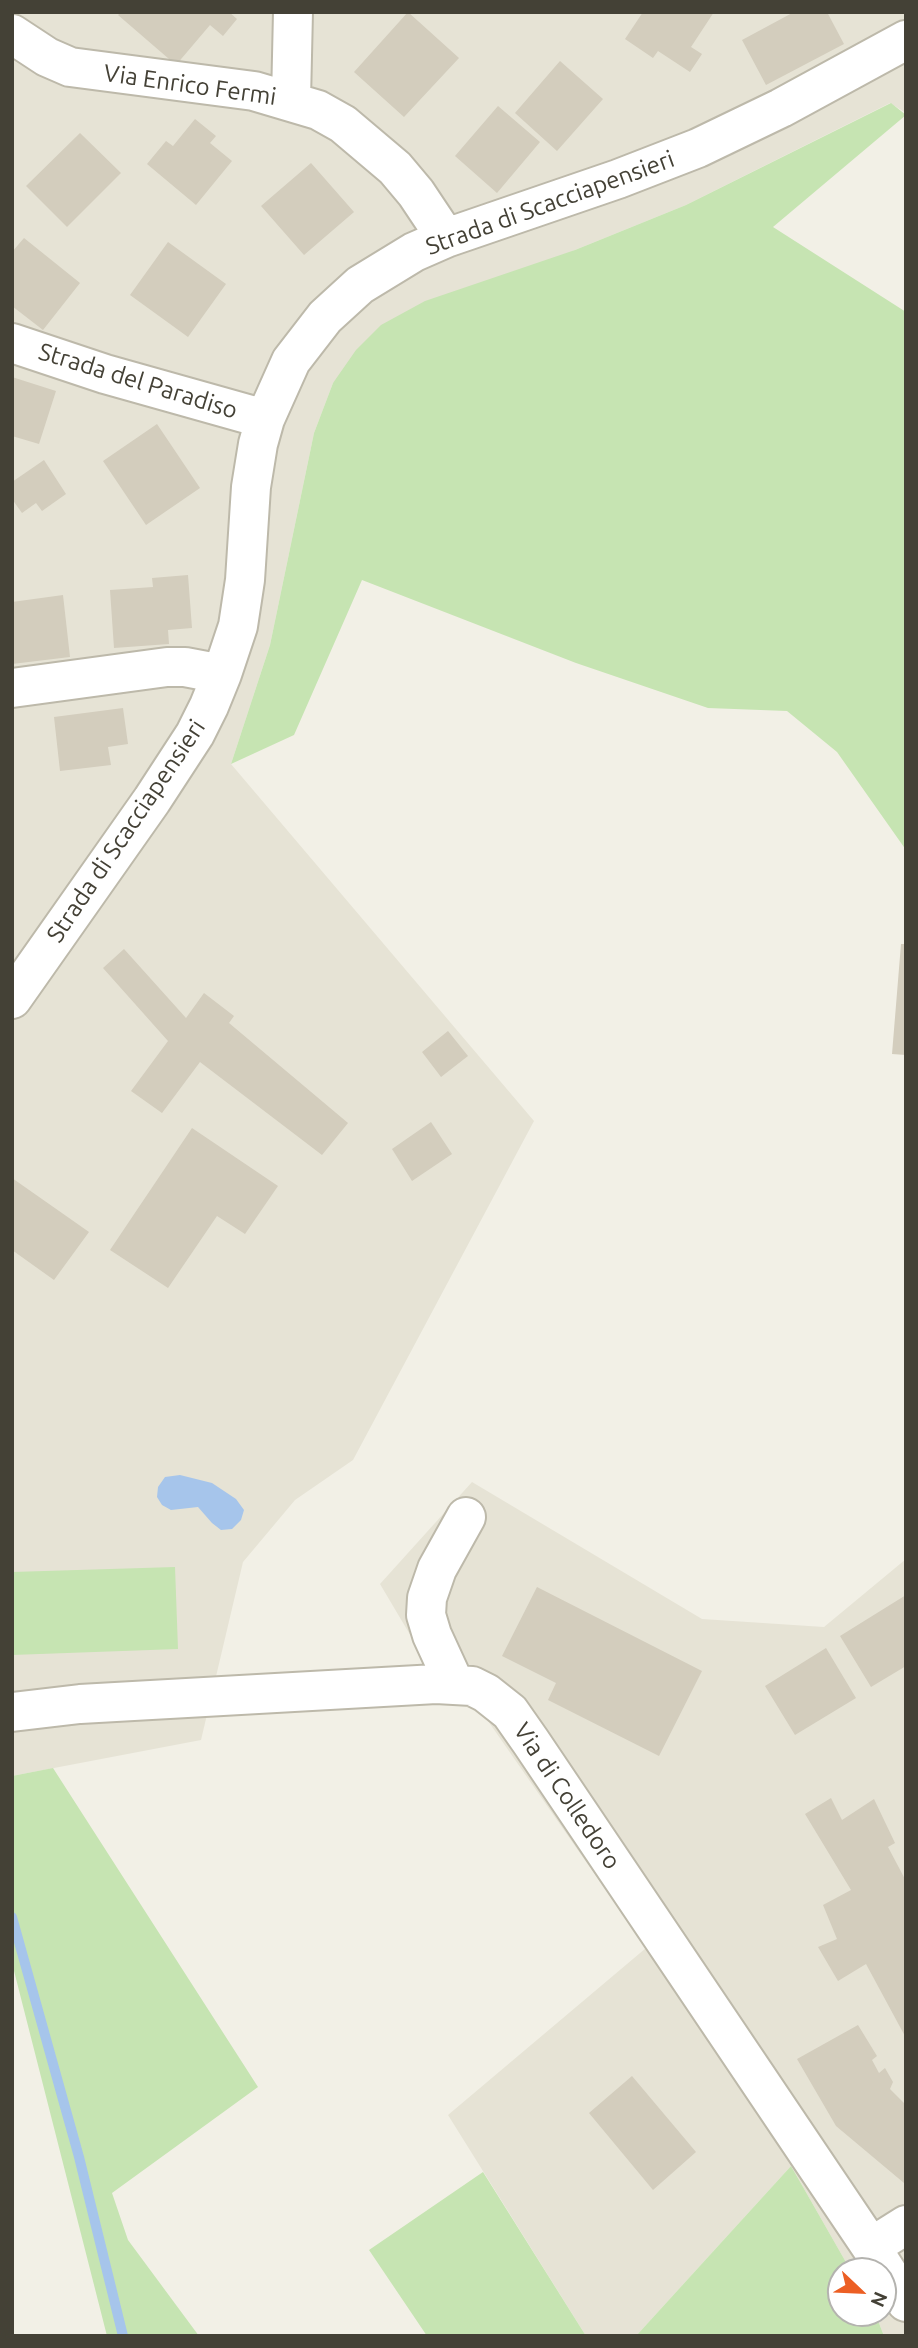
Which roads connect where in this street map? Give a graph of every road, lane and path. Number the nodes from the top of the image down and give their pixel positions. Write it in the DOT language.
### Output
graph roads {
  1 [pos="293,12"];
  2 [pos="12,34"];
  3 [pos="906,40"];
  4 [pos="291,100"];
  5 [pos="446,238"];
  6 [pos="12,343"];
  7 [pos="265,419"];
  8 [pos="222,674"];
  9 [pos="12,688"];
  10 [pos="12,999"];
  11 [pos="466,1517"];
  12 [pos="455,1685"];
  13 [pos="12,1712"];
  14 [pos="906,2225"];
  15 [pos="871,2247"];
  16 [pos="906,2302"];
  1 -- 4 [label="street"];
  2 -- 4 [label="street, Via Enrico Fermi"];
  3 -- 5 [label="street, Strada di Scacciapensieri"];
  4 -- 5 [label="street, Via Enrico Fermi"];
  5 -- 7 [label="street, Strada di Scacciapensieri"];
  6 -- 7 [label="street, Strada del Paradiso"];
  7 -- 8 [label="street, Strada di Scacciapensieri"];
  8 -- 9 [label="street"];
  8 -- 10 [label="street, Strada di Scacciapensieri"];
  11 -- 12 [label="street"];
  12 -- 13 [label="street, Via di Colledoro"];
  12 -- 15 [label="street, Via di Colledoro"];
  14 -- 15 [label="street"];
  15 -- 16 [label="street, Via di Colledoro"];
}
